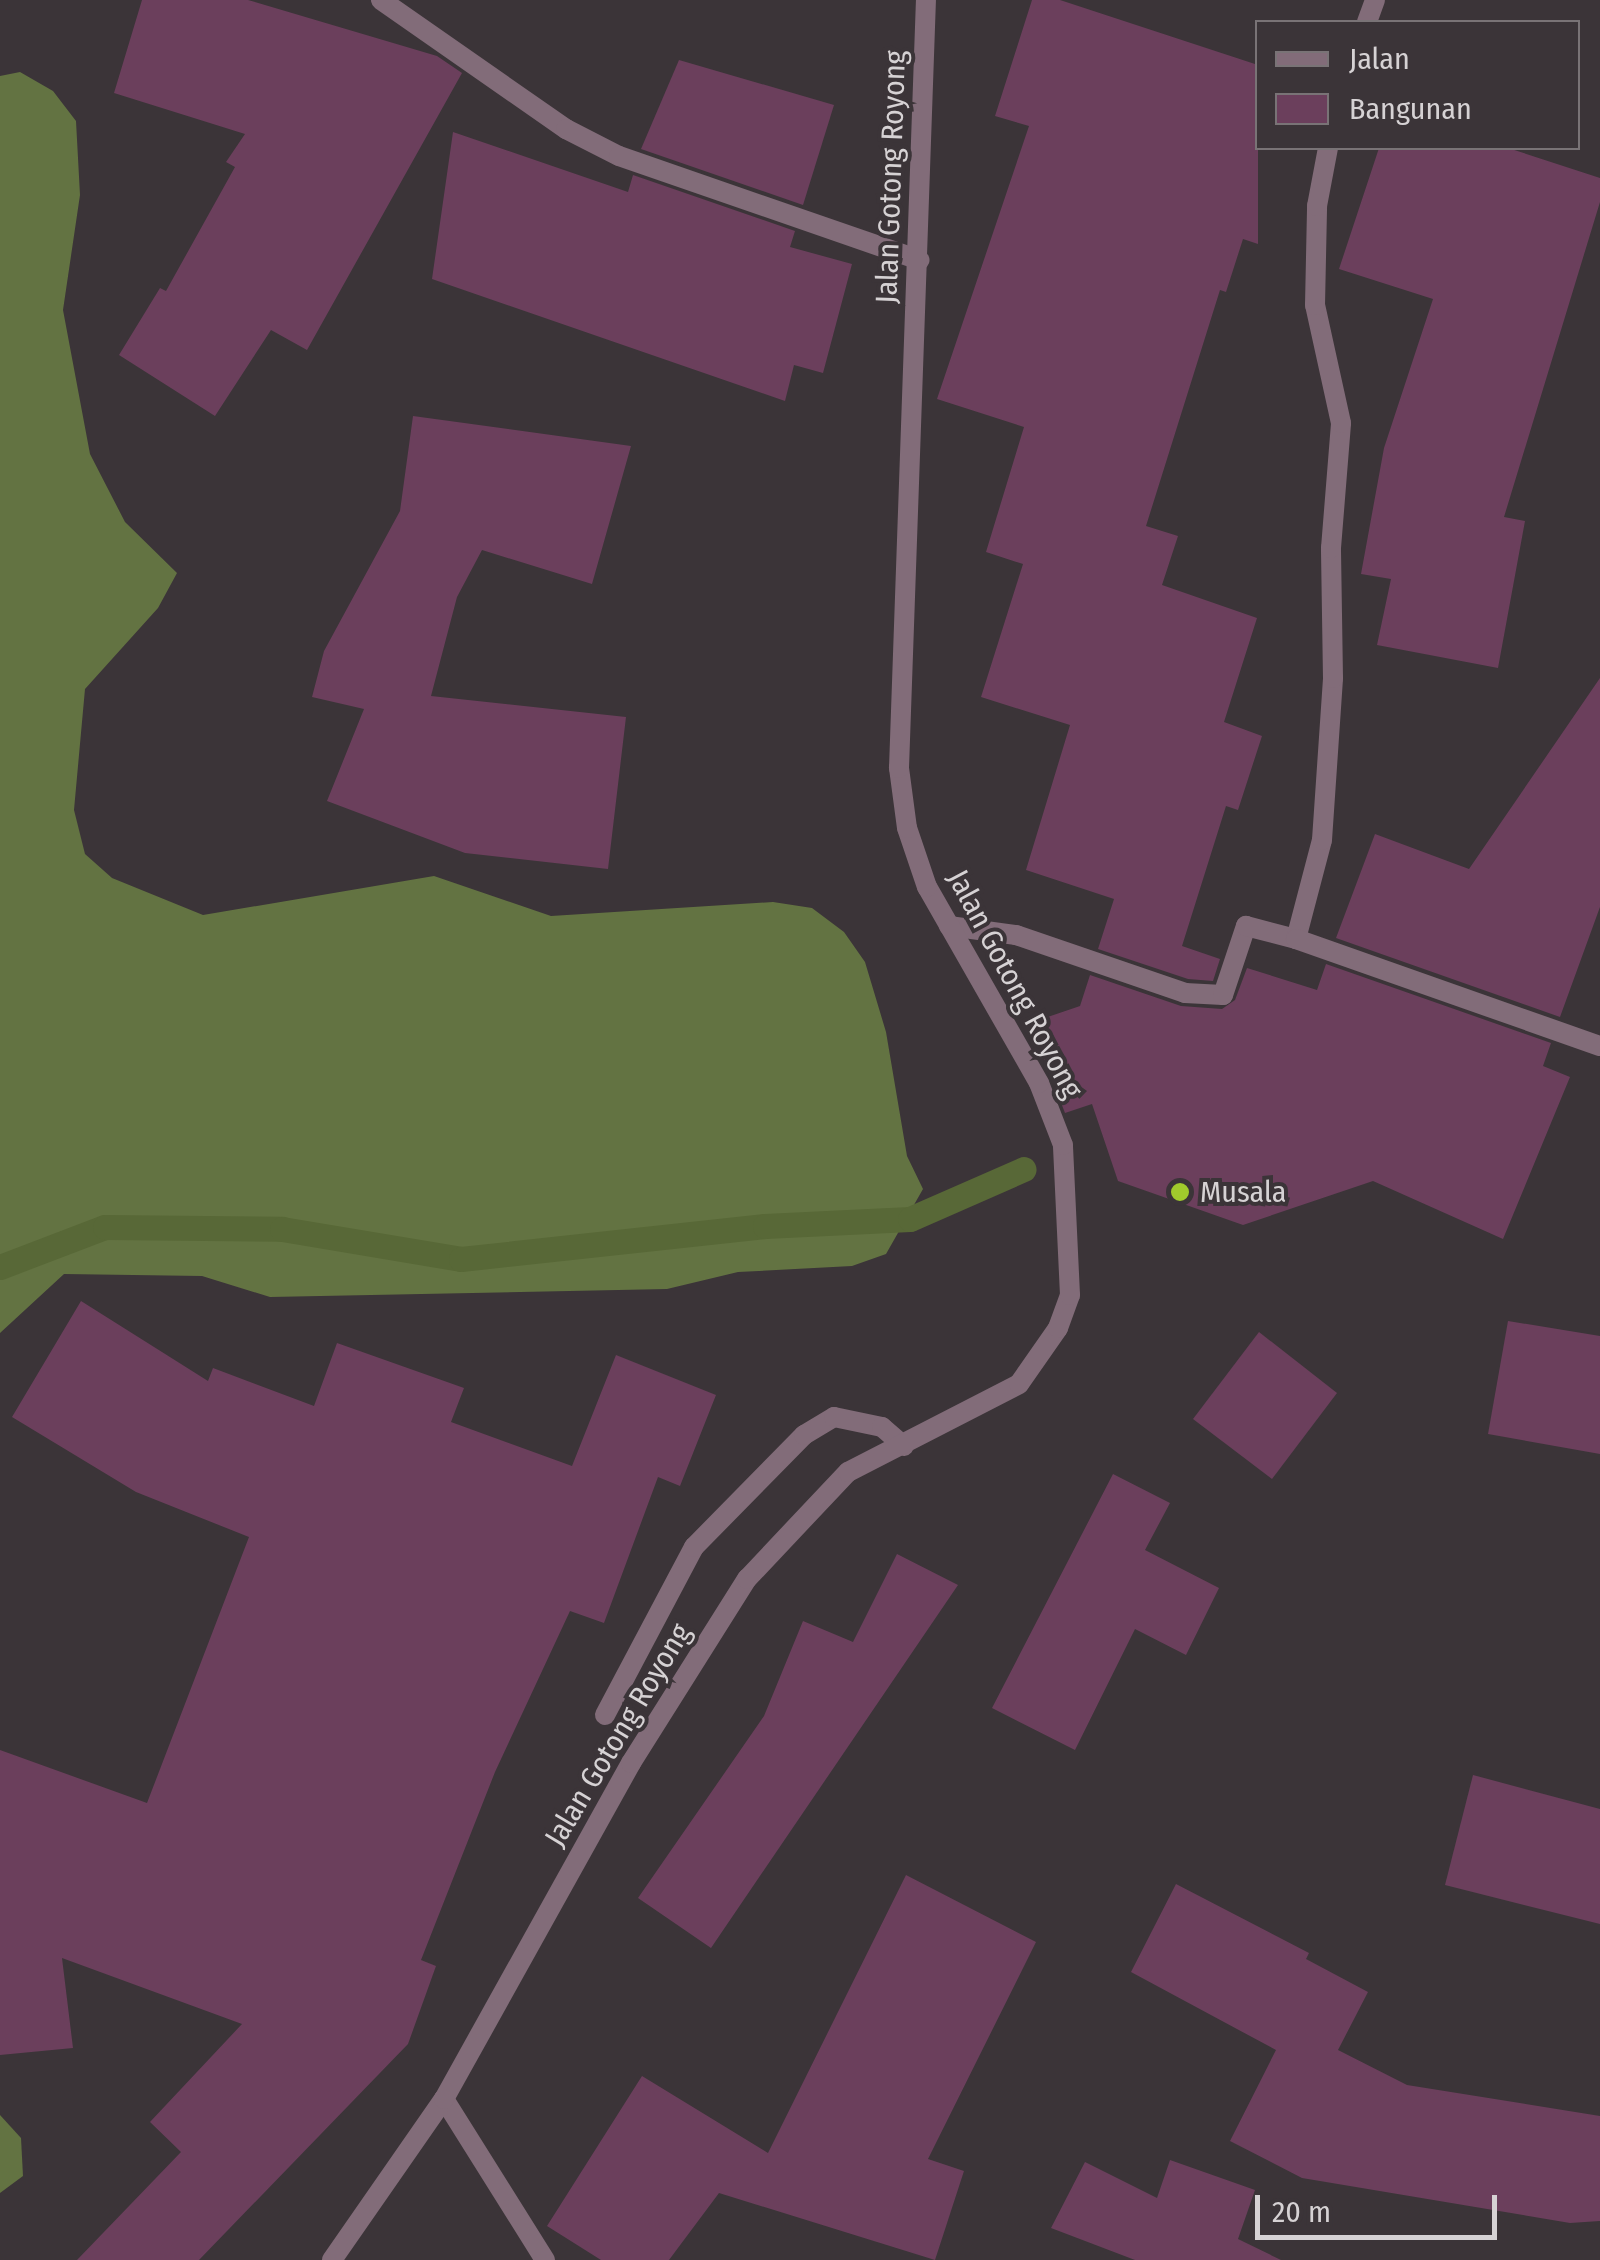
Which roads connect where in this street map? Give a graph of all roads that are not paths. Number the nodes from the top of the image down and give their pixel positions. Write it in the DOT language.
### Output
graph roads {
  1 [pos="381,0"];
  2 [pos="926,0"];
  3 [pos="1328,150"];
  4 [pos="919,260"];
  5 [pos="950,926"];
  6 [pos="1296,939"];
  7 [pos="1600,1046"];
  8 [pos="904,1446"];
  9 [pos="605,1715"];
  10 [pos="444,2100"];
  11 [pos="332,2260"];
  12 [pos="545,2260"];
  1 -- 4 [label="street"];
  2 -- 4 [label="street, Jalan Gotong Royong"];
  3 -- 6 [label="street"];
  4 -- 5 [label="street, Jalan Gotong Royong"];
  5 -- 6 [label="street"];
  5 -- 8 [label="street, Jalan Gotong Royong"];
  6 -- 7 [label="street"];
  8 -- 9 [label="street"];
  8 -- 10 [label="street, Jalan Gotong Royong"];
  10 -- 11 [label="street, Jalan Gotong Royong"];
  10 -- 12 [label="street"];
}
